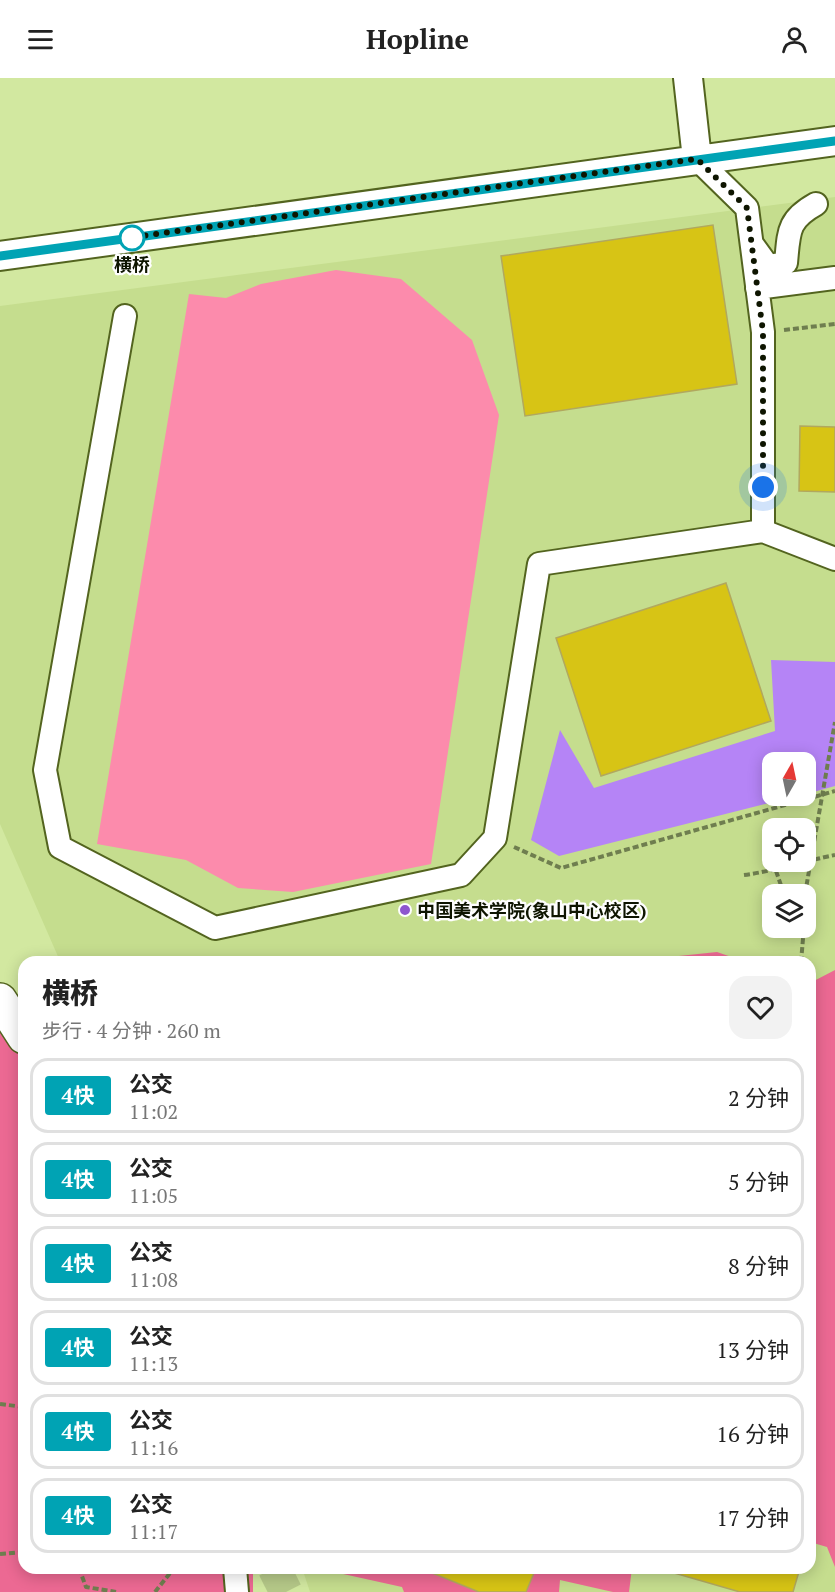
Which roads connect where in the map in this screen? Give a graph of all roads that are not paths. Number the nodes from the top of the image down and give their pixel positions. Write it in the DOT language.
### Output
graph roads {
  1 [pos="688,78"];
  2 [pos="835,141"];
  3 [pos="697,159"];
  4 [pos="816,204"];
  5 [pos="752,244"];
  6 [pos="0,256"];
  7 [pos="835,278"];
  8 [pos="757,288"];
  9 [pos="125,316"];
  10 [pos="763,531"];
  11 [pos="835,559"];
  12 [pos="0,1000"];
  13 [pos="18,1028"];
  14 [pos="236,1574"];
  15 [pos="237,1592"];
  1 -- 3 [label="street"];
  2 -- 3 [label="street"];
  3 -- 5 [label="street"];
  3 -- 6 [label="street"];
  4 -- 5 [label="street"];
  5 -- 8 [label="street"];
  7 -- 8 [label="street"];
  8 -- 10 [label="street"];
  9 -- 10 [label="street"];
  10 -- 11 [label="street"];
  12 -- 13 [label="main road"];
  14 -- 15 [label="street"];
}
